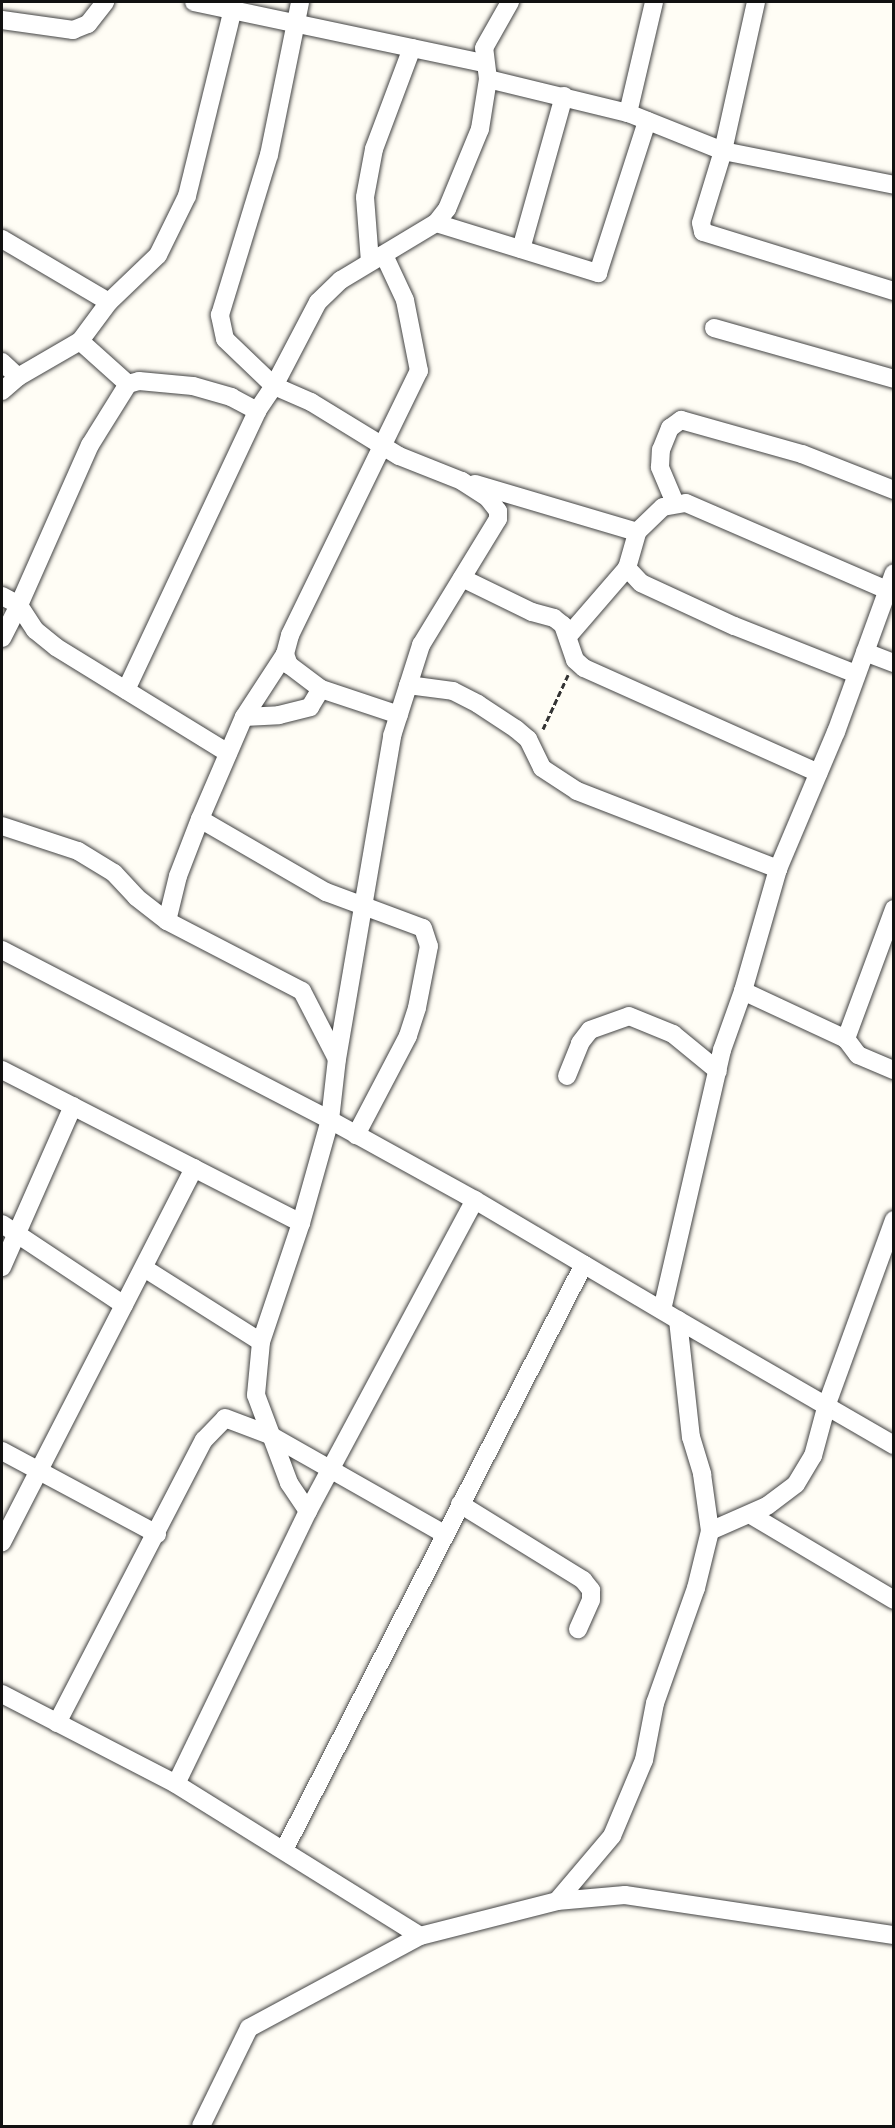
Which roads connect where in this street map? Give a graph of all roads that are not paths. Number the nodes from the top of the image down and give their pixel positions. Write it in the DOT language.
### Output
graph roads {
  1 [pos="105,2"];
  2 [pos="194,2"];
  3 [pos="300,2"];
  4 [pos="510,2"];
  5 [pos="654,2"];
  6 [pos="756,2"];
  7 [pos="232,9"];
  8 [pos="2,20"];
  9 [pos="296,23"];
  10 [pos="412,48"];
  11 [pos="485,71"];
  12 [pos="564,96"];
  13 [pos="628,113"];
  14 [pos="647,121"];
  15 [pos="723,151"];
  16 [pos="894,185"];
  17 [pos="436,223"];
  18 [pos="2,239"];
  19 [pos="521,249"];
  20 [pos="377,259"];
  21 [pos="894,291"];
  22 [pos="109,302"];
  23 [pos="714,328"];
  24 [pos="80,341"];
  25 [pos="2,362"];
  26 [pos="18,377"];
  27 [pos="894,379"];
  28 [pos="128,384"];
  29 [pos="274,386"];
  30 [pos="2,391"];
  31 [pos="257,411"];
  32 [pos="382,447"];
  33 [pos="462,481"];
  34 [pos="894,490"];
  35 [pos="675,502"];
  36 [pos="638,532"];
  37 [pos="627,568"];
  38 [pos="462,578"];
  39 [pos="890,581"];
  40 [pos="2,596"];
  41 [pos="19,605"];
  42 [pos="569,635"];
  43 [pos="2,638"];
  44 [pos="865,652"];
  45 [pos="285,654"];
  46 [pos="894,663"];
  47 [pos="856,674"];
  48 [pos="408,685"];
  49 [pos="321,688"];
  50 [pos="126,690"];
  51 [pos="399,715"];
  52 [pos="244,717"];
  53 [pos="228,753"];
  54 [pos="819,773"];
  55 [pos="200,819"];
  56 [pos="2,826"];
  57 [pos="778,869"];
  58 [pos="363,906"];
  59 [pos="894,909"];
  60 [pos="167,921"];
  61 [pos="888,944"];
  62 [pos="2,950"];
  63 [pos="743,991"];
  64 [pos="846,1039"];
  65 [pos="337,1059"];
  66 [pos="2,1070"];
  67 [pos="894,1070"];
  68 [pos="718,1071"];
  69 [pos="567,1077"];
  70 [pos="73,1106"];
  71 [pos="330,1120"];
  72 [pos="356,1135"];
  73 [pos="194,1168"];
  74 [pos="475,1200"];
  75 [pos="894,1220"];
  76 [pos="301,1223"];
  77 [pos="2,1224"];
  78 [pos="19,1234"];
  79 [pos="584,1264"];
  80 [pos="2,1267"];
  81 [pos="144,1268"];
  82 [pos="124,1305"];
  83 [pos="662,1310"];
  84 [pos="678,1320"];
  85 [pos="261,1342"];
  86 [pos="827,1404"];
  87 [pos="270,1435"];
  88 [pos="894,1444"];
  89 [pos="2,1451"];
  90 [pos="38,1470"];
  91 [pos="330,1470"];
  92 [pos="460,1504"];
  93 [pos="308,1511"];
  94 [pos="751,1515"];
  95 [pos="710,1531"];
  96 [pos="157,1534"];
  97 [pos="444,1534"];
  98 [pos="2,1542"];
  99 [pos="894,1600"];
  100 [pos="578,1629"];
  101 [pos="2,1694"];
  102 [pos="57,1723"];
  103 [pos="176,1784"];
  104 [pos="285,1850"];
  105 [pos="557,1901"];
  106 [pos="894,1935"];
  107 [pos="420,1936"];
  108 [pos="201,2127"];
  1 -- 8 [label="street"];
  2 -- 7 [label="street"];
  3 -- 9 [label="street"];
  4 -- 11 [label="street"];
  5 -- 13 [label="street"];
  6 -- 15 [label="street"];
  7 -- 9 [label="street"];
  7 -- 22 [label="street"];
  9 -- 10 [label="street"];
  9 -- 29 [label="street"];
  10 -- 11 [label="street"];
  10 -- 20 [label="street"];
  11 -- 12 [label="street"];
  11 -- 17 [label="street"];
  12 -- 13 [label="street"];
  12 -- 19 [label="street"];
  13 -- 14 [label="street"];
  14 -- 15 [label="street"];
  14 -- 19 [label="street"];
  15 -- 16 [label="street"];
  15 -- 21 [label="street"];
  17 -- 19 [label="street"];
  17 -- 20 [label="street"];
  18 -- 22 [label="street"];
  20 -- 29 [label="street"];
  20 -- 32 [label="street"];
  22 -- 24 [label="street"];
  23 -- 27 [label="street"];
  24 -- 26 [label="street"];
  24 -- 28 [label="street"];
  25 -- 26 [label="street"];
  26 -- 30 [label="street"];
  28 -- 31 [label="street"];
  28 -- 41 [label="street"];
  29 -- 31 [label="street"];
  29 -- 32 [label="street"];
  31 -- 50 [label="street"];
  32 -- 33 [label="street"];
  32 -- 45 [label="street"];
  33 -- 36 [label="street"];
  33 -- 38 [label="street"];
  34 -- 35 [label="street"];
  35 -- 36 [label="street"];
  35 -- 39 [label="street"];
  36 -- 37 [label="street"];
  37 -- 42 [label="street"];
  37 -- 47 [label="street"];
  38 -- 42 [label="street"];
  38 -- 48 [label="street"];
  39 -- 44 [label="street"];
  40 -- 41 [label="street"];
  41 -- 43 [label="street"];
  41 -- 50 [label="street"];
  42 -- 54 [label="street"];
  44 -- 46 [label="street"];
  44 -- 47 [label="street"];
  45 -- 49 [label="street"];
  45 -- 52 [label="street"];
  47 -- 54 [label="street"];
  48 -- 51 [label="street"];
  48 -- 57 [label="street"];
  49 -- 51 [label="street"];
  49 -- 52 [label="street"];
  50 -- 53 [label="street"];
  51 -- 58 [label="street"];
  52 -- 53 [label="street"];
  53 -- 55 [label="street"];
  54 -- 57 [label="street"];
  55 -- 58 [label="street"];
  55 -- 60 [label="street"];
  56 -- 60 [label="street"];
  57 -- 63 [label="street"];
  58 -- 65 [label="street"];
  58 -- 72 [label="street"];
  59 -- 61 [label="street"];
  60 -- 65 [label="street"];
  61 -- 64 [label="street"];
  62 -- 71 [label="street"];
  63 -- 64 [label="street"];
  63 -- 68 [label="street"];
  64 -- 67 [label="street"];
  65 -- 71 [label="street"];
  66 -- 70 [label="street"];
  68 -- 69 [label="street"];
  68 -- 83 [label="street"];
  70 -- 73 [label="street"];
  70 -- 78 [label="street"];
  71 -- 72 [label="street"];
  71 -- 76 [label="street"];
  72 -- 74 [label="street"];
  73 -- 76 [label="street"];
  73 -- 81 [label="street"];
  74 -- 79 [label="street"];
  74 -- 91 [label="street"];
  75 -- 86 [label="street"];
  76 -- 85 [label="street"];
  77 -- 78 [label="street"];
  78 -- 80 [label="street"];
  78 -- 82 [label="street"];
  79 -- 83 [label="street"];
  79 -- 92 [label="street"];
  81 -- 82 [label="street"];
  81 -- 85 [label="street"];
  82 -- 90 [label="street"];
  83 -- 84 [label="street"];
  84 -- 86 [label="street"];
  84 -- 95 [label="street"];
  85 -- 87 [label="street"];
  86 -- 88 [label="street"];
  86 -- 94 [label="street"];
  87 -- 91 [label="street"];
  87 -- 93 [label="street"];
  87 -- 96 [label="street"];
  89 -- 90 [label="street"];
  90 -- 96 [label="street"];
  90 -- 98 [label="street"];
  91 -- 93 [label="street"];
  91 -- 97 [label="street"];
  92 -- 97 [label="street"];
  92 -- 100 [label="street"];
  93 -- 103 [label="street"];
  94 -- 95 [label="street"];
  94 -- 99 [label="street"];
  95 -- 105 [label="street"];
  96 -- 102 [label="street"];
  97 -- 104 [label="street"];
  101 -- 102 [label="street"];
  102 -- 103 [label="street"];
  103 -- 104 [label="street"];
  104 -- 107 [label="street"];
  105 -- 106 [label="street"];
  105 -- 107 [label="street"];
  107 -- 108 [label="street"];
}
